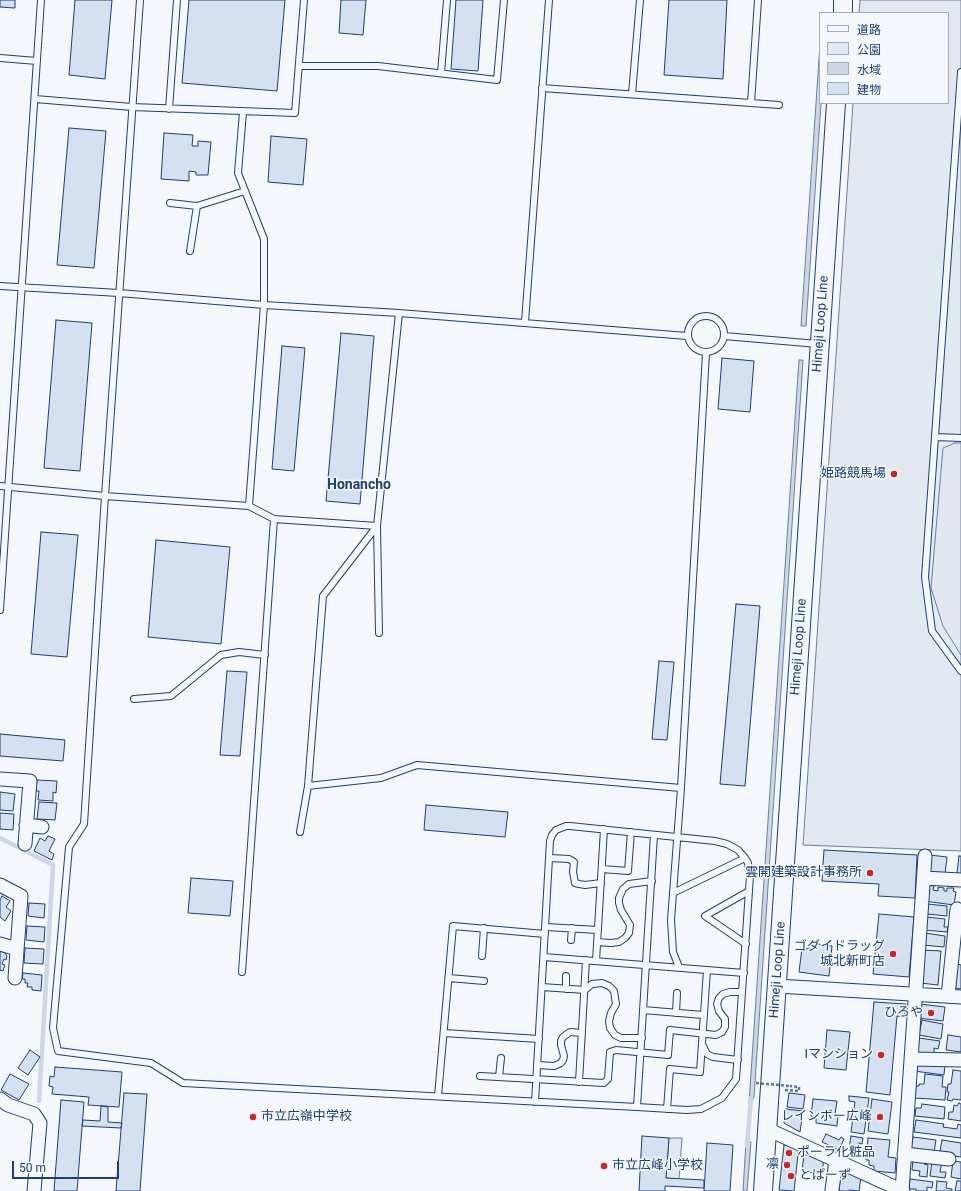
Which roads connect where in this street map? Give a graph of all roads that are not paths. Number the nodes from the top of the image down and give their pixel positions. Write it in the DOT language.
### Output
graph roads {
  1 [pos="41,0"];
  2 [pos="140,0"];
  3 [pos="177,0"];
  4 [pos="304,0"];
  5 [pos="447,0"];
  6 [pos="504,0"];
  7 [pos="549,0"];
  8 [pos="640,0"];
  9 [pos="758,0"];
  10 [pos="844,0"];
  11 [pos="843,12"];
  12 [pos="0,58"];
  13 [pos="37,61"];
  14 [pos="299,66"];
  15 [pos="961,72"];
  16 [pos="442,73"];
  17 [pos="542,88"];
  18 [pos="632,94"];
  19 [pos="35,99"];
  20 [pos="751,103"];
  21 [pos="836,104"];
  22 [pos="779,105"];
  23 [pos="132,107"];
  24 [pos="169,109"];
  25 [pos="243,112"];
  26 [pos="245,190"];
  27 [pos="170,202"];
  28 [pos="197,206"];
  29 [pos="190,251"];
  30 [pos="0,286"];
  31 [pos="22,287"];
  32 [pos="119,293"];
  33 [pos="264,305"];
  34 [pos="399,313"];
  35 [pos="524,322"];
  36 [pos="687,336"];
  37 [pos="724,336"];
  38 [pos="819,344"];
  39 [pos="706,353"];
  40 [pos="935,436"];
  41 [pos="961,438"];
  42 [pos="0,486"];
  43 [pos="8,486"];
  44 [pos="105,496"];
  45 [pos="249,506"];
  46 [pos="274,519"];
  47 [pos="377,526"];
  48 [pos="0,610"];
  49 [pos="379,633"];
  50 [pos="265,655"];
  51 [pos="961,671"];
  52 [pos="134,699"];
  53 [pos="0,779"];
  54 [pos="308,786"];
  55 [pos="681,788"];
  56 [pos="26,825"];
  57 [pos="42,827"];
  58 [pos="604,830"];
  59 [pos="300,832"];
  60 [pos="630,832"];
  61 [pos="654,835"];
  62 [pos="678,838"];
  63 [pos="25,844"];
  64 [pos="925,856"];
  65 [pos="550,858"];
  66 [pos="745,858"];
  67 [pos="602,869"];
  68 [pos="924,878"];
  69 [pos="961,880"];
  70 [pos="652,881"];
  71 [pos="601,884"];
  72 [pos="0,885"];
  73 [pos="749,891"];
  74 [pos="673,893"];
  75 [pos="957,909"];
  76 [pos="484,928"];
  77 [pos="572,928"];
  78 [pos="545,930"];
  79 [pos="598,930"];
  80 [pos="571,940"];
  81 [pos="597,942"];
  82 [pos="0,944"];
  83 [pos="746,944"];
  84 [pos="17,949"];
  85 [pos="482,956"];
  86 [pos="544,957"];
  87 [pos="586,960"];
  88 [pos="596,961"];
  89 [pos="646,965"];
  90 [pos="679,967"];
  91 [pos="706,970"];
  92 [pos="242,972"];
  93 [pos="744,973"];
  94 [pos="566,976"];
  95 [pos="15,978"];
  96 [pos="449,978"];
  97 [pos="484,981"];
  98 [pos="777,986"];
  99 [pos="542,987"];
  100 [pos="566,989"];
  101 [pos="585,990"];
  102 [pos="742,992"];
  103 [pos="677,993"];
  104 [pos="915,994"];
  105 [pos="955,996"];
  106 [pos="643,1010"];
  107 [pos="676,1013"];
  108 [pos="704,1015"];
  109 [pos="444,1033"];
  110 [pos="582,1033"];
  111 [pos="702,1033"];
  112 [pos="642,1038"];
  113 [pos="539,1039"];
  114 [pos="702,1044"];
  115 [pos="641,1052"];
  116 [pos="501,1058"];
  117 [pos="912,1059"];
  118 [pos="738,1060"];
  119 [pos="961,1060"];
  120 [pos="537,1065"];
  121 [pos="480,1076"];
  122 [pos="499,1077"];
  123 [pos="537,1080"];
  124 [pos="579,1082"];
  125 [pos="438,1096"];
  126 [pos="0,1099"];
  127 [pos="535,1102"];
  128 [pos="637,1107"];
  129 [pos="667,1109"];
  130 [pos="767,1129"];
  131 [pos="904,1154"];
  132 [pos="949,1159"];
  133 [pos="836,1160"];
  134 [pos="832,1190"];
  135 [pos="34,1191"];
  136 [pos="763,1191"];
  137 [pos="902,1191"];
  1 -- 13 [label="lane"];
  2 -- 23 [label="lane"];
  3 -- 24 [label="lane"];
  4 -- 14 [label="lane"];
  5 -- 16 [label="lane"];
  6 -- 16 [label="lane"];
  7 -- 17 [label="lane"];
  8 -- 18 [label="lane"];
  9 -- 20 [label="lane"];
  10 -- 11 [label="main road"];
  12 -- 13 [label="lane"];
  13 -- 19 [label="lane"];
  14 -- 16 [label="lane"];
  14 -- 25 [label="lane"];
  15 -- 40 [label="lane"];
  17 -- 18 [label="lane"];
  17 -- 35 [label="lane"];
  18 -- 20 [label="lane"];
  19 -- 23 [label="lane"];
  19 -- 31 [label="lane"];
  20 -- 22 [label="lane"];
  21 -- 38 [label="main road, Himeji Loop Line"];
  23 -- 24 [label="lane"];
  23 -- 32 [label="lane"];
  24 -- 25 [label="lane"];
  25 -- 26 [label="lane"];
  26 -- 28 [label="lane"];
  26 -- 33 [label="lane"];
  27 -- 28 [label="lane"];
  28 -- 29 [label="lane"];
  30 -- 31 [label="lane"];
  31 -- 32 [label="lane"];
  31 -- 43 [label="lane"];
  32 -- 33 [label="lane"];
  32 -- 44 [label="lane"];
  33 -- 34 [label="lane"];
  33 -- 45 [label="lane"];
  34 -- 35 [label="lane"];
  34 -- 47 [label="lane"];
  35 -- 36 [label="lane"];
  36 -- 37 [label="lane"];
  36 -- 39 [label="lane"];
  37 -- 38 [label="lane"];
  37 -- 39 [label="lane"];
  38 -- 98 [label="main road, Himeji Loop Line"];
  39 -- 55 [label="lane"];
  40 -- 41 [label="lane"];
  40 -- 51 [label="lane"];
  42 -- 43 [label="lane"];
  43 -- 44 [label="lane"];
  43 -- 48 [label="lane"];
  44 -- 45 [label="lane"];
  44 -- 125 [label="lane"];
  45 -- 46 [label="lane"];
  46 -- 47 [label="lane"];
  46 -- 50 [label="lane"];
  47 -- 49 [label="lane"];
  47 -- 54 [label="lane"];
  50 -- 52 [label="lane"];
  50 -- 92 [label="lane"];
  53 -- 56 [label="street"];
  54 -- 55 [label="lane"];
  54 -- 59 [label="lane"];
  55 -- 62 [label="lane"];
  56 -- 57 [label="street"];
  56 -- 63 [label="street"];
  58 -- 60 [label="lane"];
  58 -- 65 [label="lane"];
  58 -- 67 [label="lane"];
  60 -- 61 [label="lane"];
  60 -- 67 [label="lane"];
  61 -- 62 [label="lane"];
  61 -- 70 [label="lane"];
  62 -- 66 [label="lane"];
  62 -- 74 [label="lane"];
  64 -- 68 [label="street"];
  65 -- 71 [label="lane"];
  65 -- 78 [label="lane"];
  66 -- 73 [label="lane"];
  66 -- 74 [label="lane"];
  67 -- 71 [label="lane"];
  68 -- 69 [label="street"];
  68 -- 104 [label="street"];
  70 -- 81 [label="lane"];
  70 -- 89 [label="lane"];
  71 -- 79 [label="lane"];
  72 -- 84 [label="street"];
  73 -- 83 [label="lane"];
  73 -- 83 [label="lane"];
  74 -- 90 [label="lane"];
  75 -- 105 [label="street"];
  76 -- 78 [label="lane"];
  76 -- 85 [label="lane"];
  76 -- 96 [label="lane"];
  77 -- 78 [label="lane"];
  77 -- 79 [label="lane"];
  77 -- 80 [label="lane"];
  78 -- 86 [label="lane"];
  79 -- 81 [label="lane"];
  81 -- 88 [label="lane"];
  82 -- 84 [label="street"];
  83 -- 93 [label="lane"];
  84 -- 95 [label="street"];
  86 -- 87 [label="lane"];
  86 -- 99 [label="lane"];
  87 -- 88 [label="lane"];
  87 -- 101 [label="lane"];
  88 -- 89 [label="lane"];
  89 -- 90 [label="lane"];
  89 -- 106 [label="lane"];
  90 -- 91 [label="lane"];
  91 -- 93 [label="lane"];
  91 -- 108 [label="lane"];
  93 -- 102 [label="lane"];
  94 -- 100 [label="lane"];
  96 -- 97 [label="lane"];
  96 -- 109 [label="lane"];
  98 -- 104 [label="street"];
  98 -- 130 [label="main road, Himeji Loop Line"];
  99 -- 100 [label="lane"];
  99 -- 113 [label="lane"];
  100 -- 101 [label="lane"];
  101 -- 110 [label="lane"];
  101 -- 112 [label="lane"];
  102 -- 111 [label="lane"];
  102 -- 118 [label="lane"];
  103 -- 107 [label="lane"];
  104 -- 105 [label="street"];
  104 -- 117 [label="street"];
  106 -- 107 [label="lane"];
  106 -- 112 [label="lane"];
  107 -- 108 [label="lane"];
  108 -- 111 [label="lane"];
  109 -- 113 [label="lane"];
  109 -- 125 [label="lane"];
  110 -- 120 [label="lane"];
  110 -- 124 [label="lane"];
  111 -- 114 [label="lane"];
  111 -- 115 [label="lane"];
  112 -- 115 [label="lane"];
  113 -- 120 [label="lane"];
  114 -- 118 [label="lane"];
  114 -- 129 [label="lane"];
  115 -- 124 [label="lane"];
  115 -- 128 [label="lane"];
  116 -- 122 [label="lane"];
  117 -- 119 [label="street"];
  117 -- 131 [label="street"];
  118 -- 129 [label="lane"];
  120 -- 123 [label="lane"];
  121 -- 122 [label="lane"];
  122 -- 123 [label="lane"];
  123 -- 124 [label="lane"];
  123 -- 127 [label="lane"];
  125 -- 127 [label="lane"];
  126 -- 135 [label="street"];
  127 -- 128 [label="lane"];
  128 -- 129 [label="lane"];
  130 -- 133 [label="street"];
  130 -- 136 [label="main road, Himeji Loop Line"];
  131 -- 132 [label="street"];
  131 -- 137 [label="street"];
  133 -- 134 [label="street"];
  133 -- 137 [label="street"];
}
